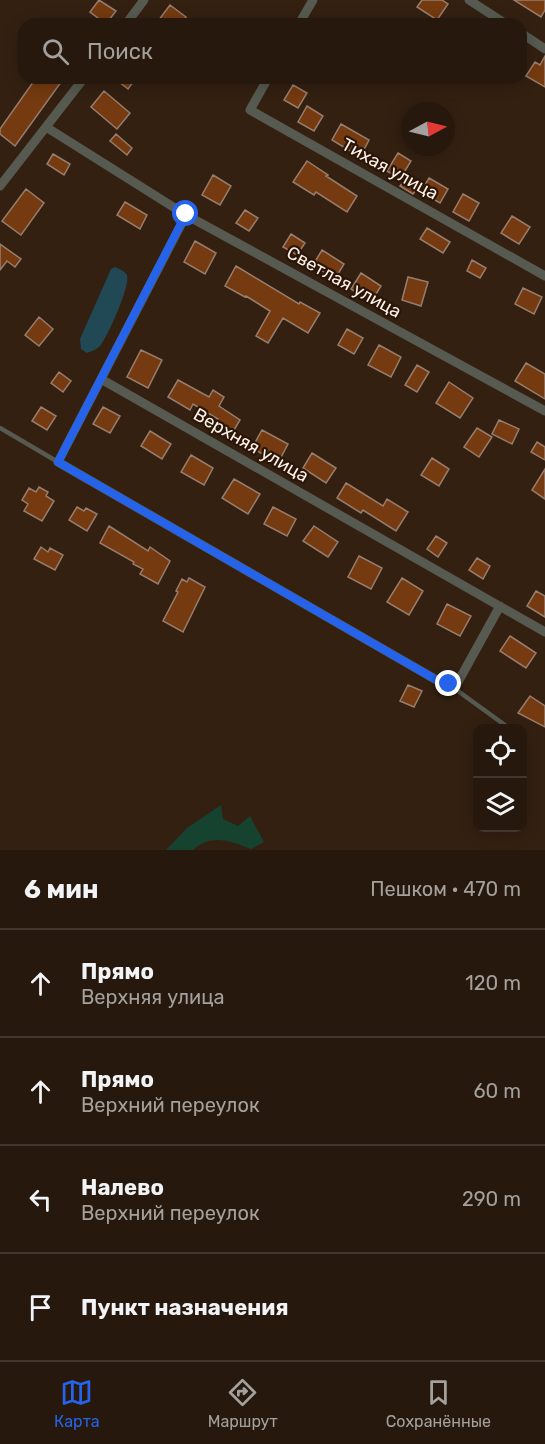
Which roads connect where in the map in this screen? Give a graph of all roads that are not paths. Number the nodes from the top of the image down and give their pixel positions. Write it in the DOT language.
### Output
graph roads {
  1 [pos="144,0"];
  2 [pos="313,0"];
  3 [pos="469,0"];
  4 [pos="130,18"];
  5 [pos="302,18"];
  6 [pos="497,18"];
  7 [pos="527,37"];
  8 [pos="545,49"];
  9 [pos="79,84"];
  10 [pos="265,84"];
  11 [pos="46,127"];
  12 [pos="0,186"];
  13 [pos="186,214"];
  14 [pos="545,276"];
  15 [pos="101,379"];
  16 [pos="545,411"];
  17 [pos="0,428"];
  18 [pos="58,462"];
  19 [pos="500,606"];
  20 [pos="545,632"];
  21 [pos="449,684"];
  22 [pos="501,724"];
  1 -- 4 [label="street"];
  2 -- 5 [label="street"];
  3 -- 6 [label="street"];
  7 -- 8 [label="street"];
  9 -- 11 [label="street"];
  10 -- 14 [label="street, Тихая улица"];
  11 -- 12 [label="street"];
  11 -- 13 [label="street, Светлая улица"];
  13 -- 15 [label="street"];
  13 -- 16 [label="street, Светлая улица"];
  15 -- 18 [label="street"];
  15 -- 19 [label="street, Верхняя улица"];
  17 -- 18 [label="lane"];
  18 -- 21 [label="street"];
  19 -- 20 [label="street, Верхняя улица"];
  19 -- 21 [label="street"];
  21 -- 22 [label="lane"];
}
